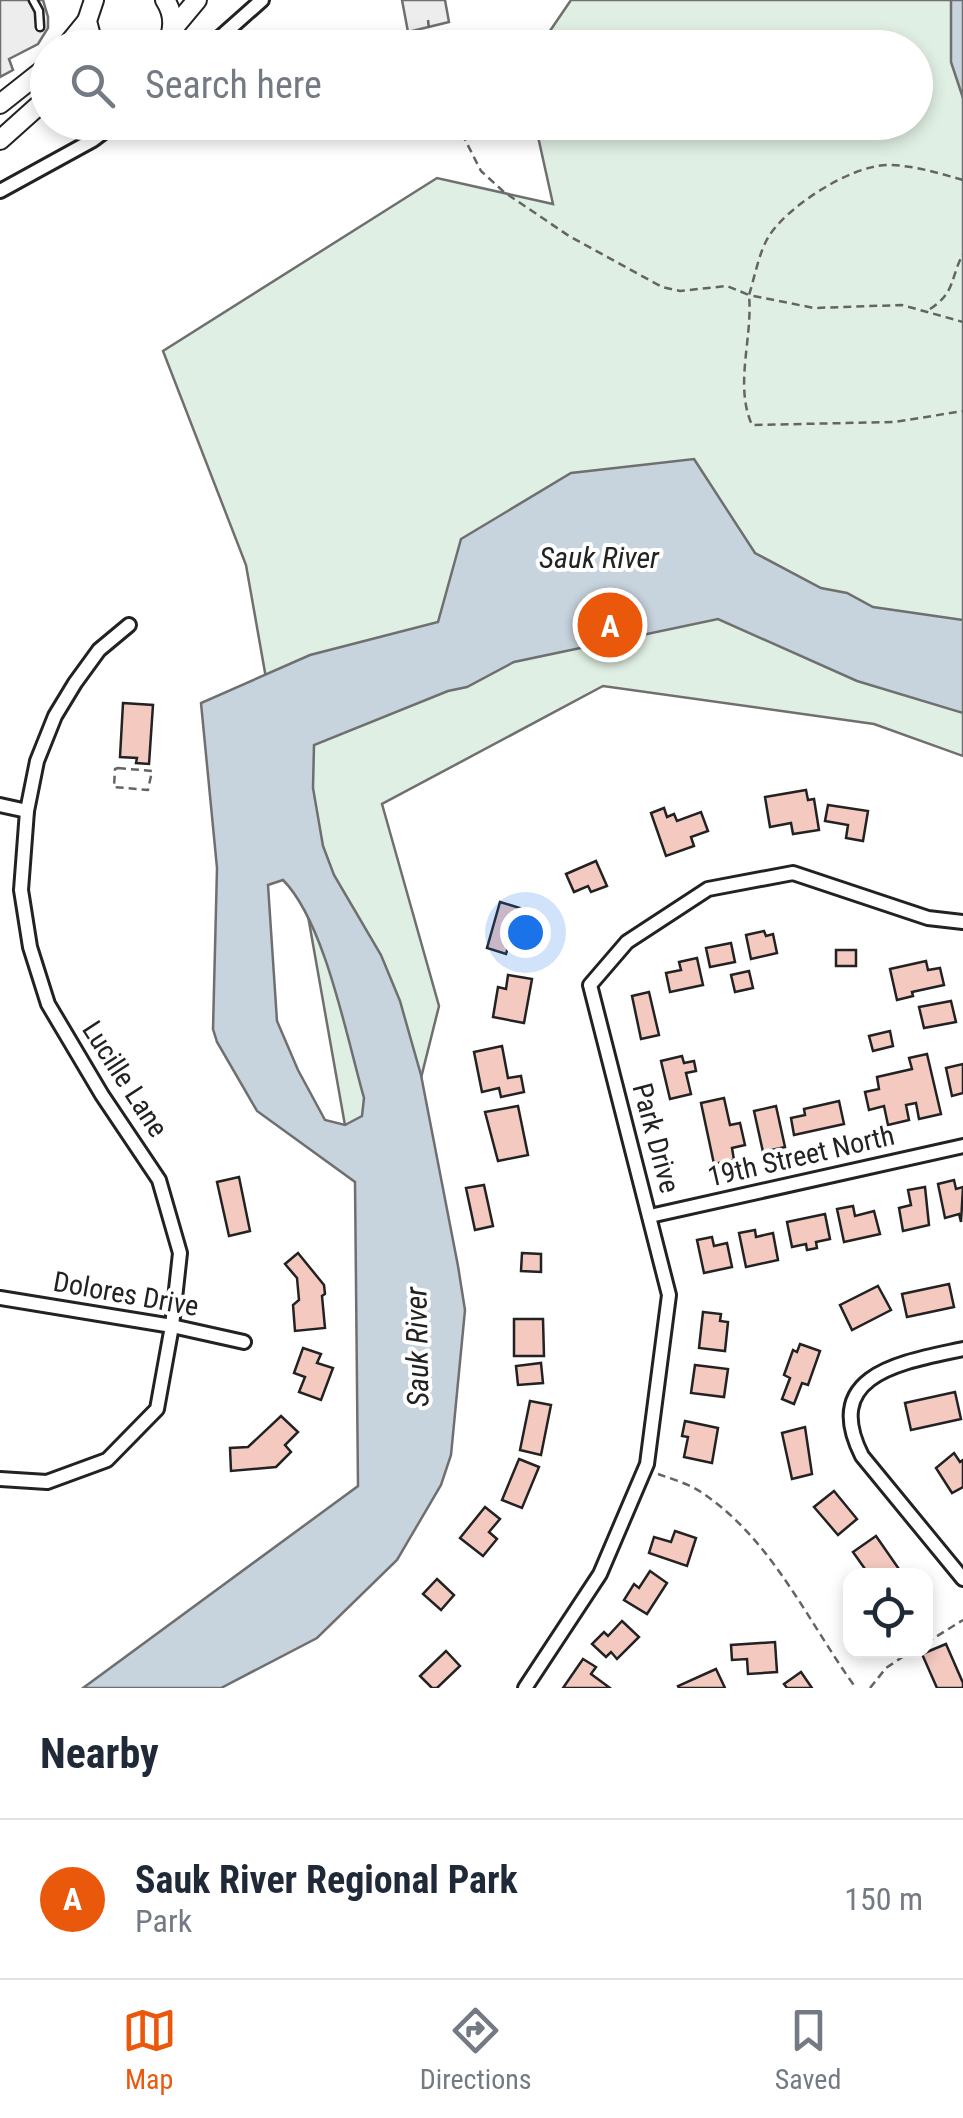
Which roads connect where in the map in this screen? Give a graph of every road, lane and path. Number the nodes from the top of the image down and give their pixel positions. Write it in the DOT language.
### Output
graph roads {
  1 [pos="33,0"];
  2 [pos="165,0"];
  3 [pos="197,0"];
  4 [pos="262,0"];
  5 [pos="89,8"];
  6 [pos="428,20"];
  7 [pos="40,28"];
  8 [pos="75,30"];
  9 [pos="170,30"];
  10 [pos="174,30"];
  11 [pos="228,30"];
  12 [pos="429,30"];
  13 [pos="30,80"];
  14 [pos="0,104"];
  15 [pos="30,114"];
  16 [pos="0,140"];
  17 [pos="93,140"];
  18 [pos="465,140"];
  19 [pos="963,180"];
  20 [pos="0,191"];
  21 [pos="963,254"];
  22 [pos="749,295"];
  23 [pos="929,310"];
  24 [pos="963,322"];
  25 [pos="963,412"];
  26 [pos="129,625"];
  27 [pos="115,770"];
  28 [pos="0,805"];
  29 [pos="27,811"];
  30 [pos="963,922"];
  31 [pos="963,1146"];
  32 [pos="650,1216"];
  33 [pos="0,1298"];
  34 [pos="172,1326"];
  35 [pos="244,1342"];
  36 [pos="963,1350"];
  37 [pos="647,1464"];
  38 [pos="0,1479"];
  39 [pos="963,1578"];
  40 [pos="963,1620"];
  41 [pos="933,1639"];
  42 [pos="902,1658"];
  43 [pos="524,1688"];
  44 [pos="856,1688"];
  45 [pos="870,1688"];
  1 -- 7 [label="lane"];
  2 -- 9 [label="street"];
  3 -- 10 [label="street"];
  4 -- 11 [label="street"];
  5 -- 8 [label="street"];
  6 -- 12 [label="path"];
  13 -- 14 [label="street"];
  15 -- 16 [label="street"];
  17 -- 20 [label="street"];
  18 -- 22 [label="path"];
  19 -- 22 [label="path"];
  21 -- 23 [label="path"];
  22 -- 23 [label="path"];
  22 -- 25 [label="path"];
  23 -- 24 [label="path"];
  26 -- 29 [label="street, Lucille Lane"];
  27 -- 27 [label="path"];
  28 -- 29 [label="street"];
  29 -- 34 [label="street, Lucille Lane"];
  30 -- 32 [label="street, Park Drive"];
  31 -- 32 [label="street, 19th Street North"];
  32 -- 37 [label="street, Park Drive"];
  33 -- 34 [label="street, Dolores Drive"];
  34 -- 35 [label="street, Dolores Drive"];
  34 -- 38 [label="street, Lucille Lane"];
  36 -- 39 [label="street"];
  37 -- 43 [label="street, Park Drive"];
  37 -- 44 [label="path"];
  40 -- 41 [label="path"];
  42 -- 45 [label="path"];
}
